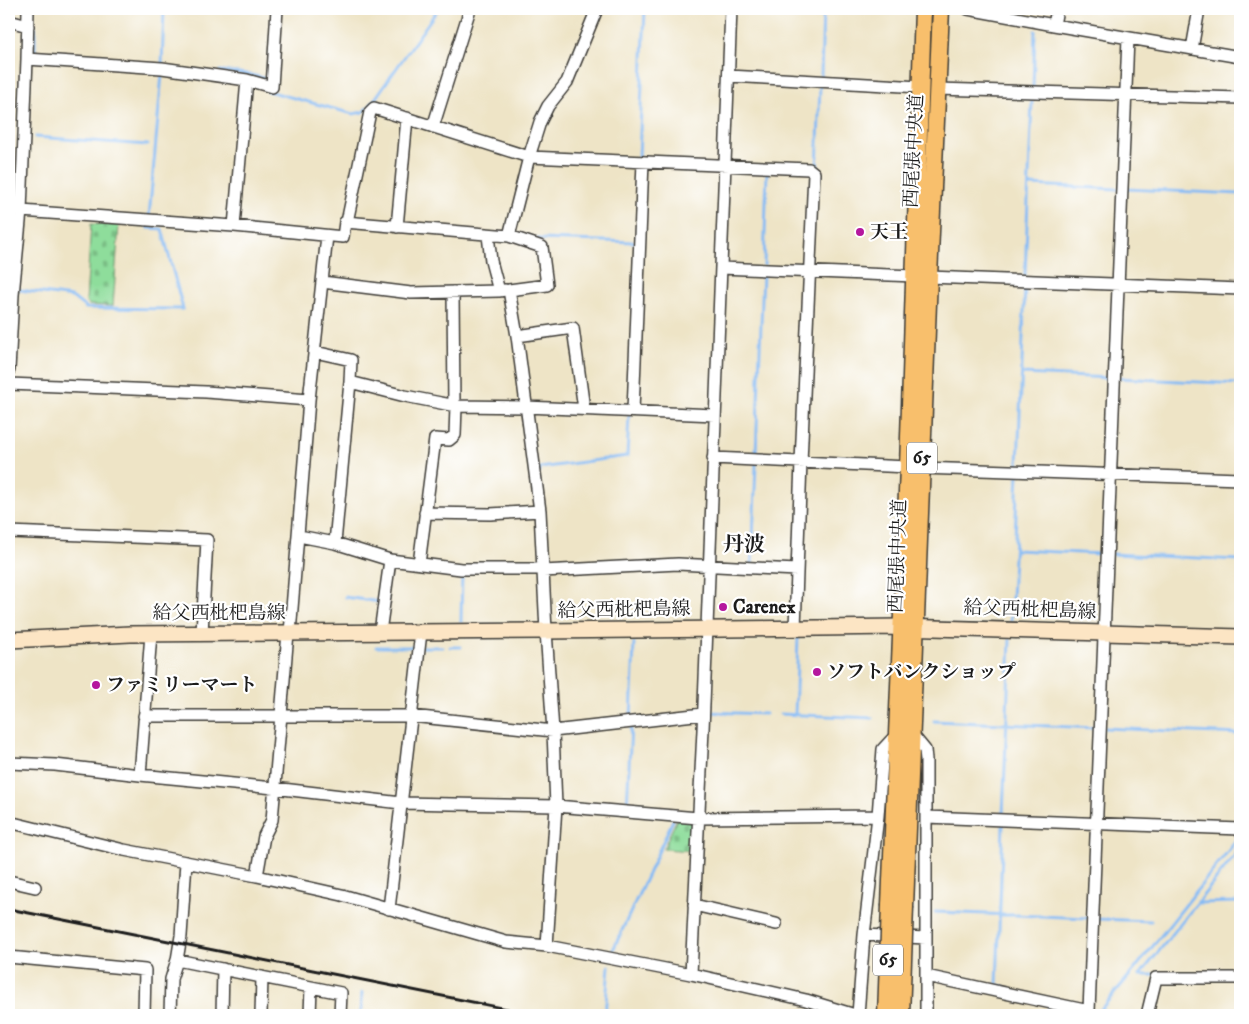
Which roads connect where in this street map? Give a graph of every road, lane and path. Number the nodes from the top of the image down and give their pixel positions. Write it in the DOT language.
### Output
graph roads {
  1 [pos="28,9"];
  2 [pos="278,9"];
  3 [pos="470,9"];
  4 [pos="597,9"];
  5 [pos="732,9"];
  6 [pos="923,9"];
  7 [pos="940,9"];
  8 [pos="968,9"];
  9 [pos="1057,9"];
  10 [pos="1199,9"];
  11 [pos="9,21"];
  12 [pos="1054,25"];
  13 [pos="28,26"];
  14 [pos="1128,38"];
  15 [pos="1192,49"];
  16 [pos="1240,57"];
  17 [pos="27,59"];
  18 [pos="729,76"];
  19 [pos="247,80"];
  20 [pos="920,87"];
  21 [pos="937,89"];
  22 [pos="1126,94"];
  23 [pos="1240,98"];
  24 [pos="407,118"];
  25 [pos="433,127"];
  26 [pos="529,157"];
  27 [pos="643,162"];
  28 [pos="725,166"];
  29 [pos="21,211"];
  30 [pos="347,222"];
  31 [pos="234,226"];
  32 [pos="396,227"];
  33 [pos="488,235"];
  34 [pos="327,236"];
  35 [pos="509,236"];
  36 [pos="721,268"];
  37 [pos="809,272"];
  38 [pos="921,276"];
  39 [pos="322,282"];
  40 [pos="1118,283"];
  41 [pos="1240,289"];
  42 [pos="504,290"];
  43 [pos="453,292"];
  44 [pos="11,295"];
  45 [pos="517,336"];
  46 [pos="315,352"];
  47 [pos="9,370"];
  48 [pos="350,382"];
  49 [pos="9,384"];
  50 [pos="309,400"];
  51 [pos="455,406"];
  52 [pos="526,407"];
  53 [pos="584,409"];
  54 [pos="633,411"];
  55 [pos="715,414"];
  56 [pos="714,458"];
  57 [pos="801,462"];
  58 [pos="915,467"];
  59 [pos="1111,474"];
  60 [pos="1240,479"];
  61 [pos="540,511"];
  62 [pos="425,512"];
  63 [pos="9,532"];
  64 [pos="298,536"];
  65 [pos="335,543"];
  66 [pos="390,560"];
  67 [pos="419,564"];
  68 [pos="709,565"];
  69 [pos="543,570"];
  70 [pos="797,570"];
  71 [pos="908,627"];
  72 [pos="796,628"];
  73 [pos="707,629"];
  74 [pos="546,631"];
  75 [pos="380,632"];
  76 [pos="421,632"];
  77 [pos="202,633"];
  78 [pos="289,633"];
  79 [pos="1105,633"];
  80 [pos="151,634"];
  81 [pos="1240,637"];
  82 [pos="9,640"];
  83 [pos="703,714"];
  84 [pos="144,716"];
  85 [pos="282,716"];
  86 [pos="411,716"];
  87 [pos="553,730"];
  88 [pos="904,734"];
  89 [pos="9,764"];
  90 [pos="140,776"];
  91 [pos="274,788"];
  92 [pos="401,803"];
  93 [pos="556,806"];
  94 [pos="878,816"];
  95 [pos="926,817"];
  96 [pos="698,818"];
  97 [pos="9,822"];
  98 [pos="1097,824"];
  99 [pos="1237,829"];
  100 [pos="186,862"];
  101 [pos="257,876"];
  102 [pos="9,882"];
  103 [pos="35,887"];
  104 [pos="694,905"];
  105 [pos="897,906"];
  106 [pos="389,909"];
  107 [pos="776,924"];
  108 [pos="864,935"];
  109 [pos="926,938"];
  110 [pos="547,946"];
  111 [pos="9,957"];
  112 [pos="176,960"];
  113 [pos="223,970"];
  114 [pos="692,974"];
  115 [pos="926,976"];
  116 [pos="262,977"];
  117 [pos="1240,978"];
  118 [pos="311,987"];
  119 [pos="144,1015"];
  120 [pos="170,1015"];
  121 [pos="222,1015"];
  122 [pos="261,1015"];
  123 [pos="310,1015"];
  124 [pos="340,1015"];
  125 [pos="856,1015"];
  126 [pos="886,1015"];
  127 [pos="901,1015"];
  128 [pos="926,1015"];
  129 [pos="1147,1015"];
  1 -- 13 [label="street"];
  2 -- 19 [label="street"];
  3 -- 25 [label="street"];
  4 -- 26 [label="street"];
  5 -- 18 [label="street"];
  6 -- 20 [label="main road, 西尾張中央道 / 65"];
  7 -- 21 [label="main road, 西尾張中央道 / 65"];
  8 -- 12 [label="street"];
  9 -- 12 [label="street"];
  10 -- 15 [label="street"];
  11 -- 13 [label="street"];
  12 -- 14 [label="street"];
  13 -- 17 [label="street"];
  14 -- 15 [label="street"];
  14 -- 22 [label="street"];
  15 -- 16 [label="street"];
  17 -- 19 [label="street"];
  17 -- 29 [label="street"];
  18 -- 20 [label="street"];
  18 -- 28 [label="street"];
  19 -- 31 [label="street"];
  20 -- 38 [label="main road, 西尾張中央道 / 65"];
  21 -- 22 [label="street"];
  21 -- 38 [label="main road, 西尾張中央道 / 65"];
  22 -- 23 [label="street"];
  22 -- 40 [label="street"];
  24 -- 25 [label="street"];
  24 -- 30 [label="street"];
  24 -- 32 [label="street"];
  25 -- 26 [label="street"];
  26 -- 27 [label="street"];
  26 -- 35 [label="street"];
  27 -- 28 [label="street"];
  27 -- 54 [label="street"];
  28 -- 36 [label="street"];
  28 -- 37 [label="street"];
  29 -- 31 [label="street"];
  29 -- 44 [label="street"];
  30 -- 32 [label="street"];
  30 -- 34 [label="street"];
  31 -- 34 [label="street"];
  32 -- 33 [label="street"];
  33 -- 35 [label="street"];
  33 -- 42 [label="street"];
  34 -- 39 [label="street"];
  35 -- 42 [label="street"];
  36 -- 37 [label="street"];
  36 -- 55 [label="street"];
  37 -- 38 [label="street"];
  37 -- 57 [label="street"];
  38 -- 40 [label="street"];
  38 -- 58 [label="main road, 西尾張中央道 / 65"];
  39 -- 43 [label="street"];
  39 -- 46 [label="street"];
  40 -- 41 [label="street"];
  40 -- 59 [label="street"];
  42 -- 43 [label="street"];
  42 -- 45 [label="street"];
  43 -- 51 [label="street"];
  44 -- 47 [label="street"];
  45 -- 52 [label="street"];
  45 -- 53 [label="street"];
  46 -- 48 [label="street"];
  46 -- 50 [label="street"];
  48 -- 51 [label="street"];
  48 -- 65 [label="street"];
  49 -- 50 [label="street"];
  50 -- 64 [label="street"];
  51 -- 52 [label="street"];
  51 -- 62 [label="street"];
  52 -- 53 [label="street"];
  52 -- 61 [label="street"];
  53 -- 54 [label="street"];
  54 -- 55 [label="street"];
  55 -- 56 [label="street"];
  56 -- 57 [label="street"];
  56 -- 68 [label="street"];
  57 -- 58 [label="street"];
  57 -- 70 [label="street"];
  58 -- 59 [label="street"];
  58 -- 71 [label="main road, 西尾張中央道 / 65"];
  59 -- 60 [label="street"];
  59 -- 79 [label="street"];
  61 -- 62 [label="street"];
  61 -- 69 [label="street"];
  62 -- 67 [label="street"];
  63 -- 77 [label="street"];
  64 -- 65 [label="street"];
  64 -- 78 [label="street"];
  65 -- 66 [label="street"];
  66 -- 67 [label="street"];
  66 -- 75 [label="street"];
  67 -- 69 [label="street"];
  68 -- 69 [label="street"];
  68 -- 70 [label="street"];
  68 -- 73 [label="street"];
  69 -- 74 [label="street"];
  70 -- 72 [label="street"];
  71 -- 72 [label="main road, 給父西枇杷島線"];
  71 -- 79 [label="main road, 給父西枇杷島線"];
  71 -- 88 [label="main road, 西尾張中央道 / 65"];
  72 -- 73 [label="main road, 給父西枇杷島線"];
  73 -- 74 [label="main road, 給父西枇杷島線"];
  73 -- 83 [label="street"];
  74 -- 76 [label="main road, 給父西枇杷島線"];
  74 -- 87 [label="street"];
  75 -- 76 [label="main road, 給父西枇杷島線"];
  75 -- 78 [label="main road, 給父西枇杷島線"];
  76 -- 86 [label="street"];
  77 -- 78 [label="main road, 給父西枇杷島線"];
  77 -- 80 [label="main road, 給父西枇杷島線"];
  78 -- 85 [label="street"];
  79 -- 81 [label="main road, 給父西枇杷島線"];
  79 -- 98 [label="street"];
  80 -- 82 [label="main road, 給父西枇杷島線"];
  80 -- 84 [label="street"];
  83 -- 87 [label="street"];
  83 -- 96 [label="street"];
  84 -- 85 [label="street"];
  84 -- 90 [label="street"];
  85 -- 86 [label="street"];
  85 -- 91 [label="street"];
  86 -- 87 [label="street"];
  86 -- 92 [label="street"];
  87 -- 93 [label="street"];
  88 -- 94 [label="street"];
  88 -- 95 [label="street"];
  88 -- 105 [label="main road, 西尾張中央道 / 65"];
  89 -- 90 [label="street"];
  90 -- 91 [label="street"];
  91 -- 92 [label="street"];
  91 -- 101 [label="street"];
  92 -- 93 [label="street"];
  92 -- 106 [label="street"];
  93 -- 96 [label="street"];
  93 -- 110 [label="street"];
  94 -- 96 [label="street"];
  94 -- 108 [label="street"];
  95 -- 98 [label="street"];
  95 -- 109 [label="street"];
  96 -- 104 [label="street"];
  97 -- 100 [label="street"];
  98 -- 99 [label="street"];
  98 -- 115 [label="street"];
  100 -- 101 [label="street"];
  100 -- 112 [label="street"];
  101 -- 106 [label="street"];
  102 -- 103 [label="street"];
  104 -- 107 [label="street"];
  104 -- 114 [label="street"];
  105 -- 126 [label="main road, 西尾張中央道 / 65, bridge"];
  105 -- 127 [label="main road, 西尾張中央道 / 65, bridge"];
  106 -- 110 [label="street"];
  108 -- 109 [label="street"];
  108 -- 125 [label="street"];
  109 -- 115 [label="street"];
  110 -- 114 [label="street"];
  111 -- 119 [label="street"];
  112 -- 113 [label="street"];
  112 -- 120 [label="street"];
  113 -- 116 [label="street"];
  113 -- 121 [label="street"];
  114 -- 125 [label="street"];
  115 -- 128 [label="street"];
  116 -- 118 [label="street"];
  116 -- 122 [label="street"];
  117 -- 129 [label="street"];
  118 -- 123 [label="street"];
  118 -- 124 [label="street"];
}
